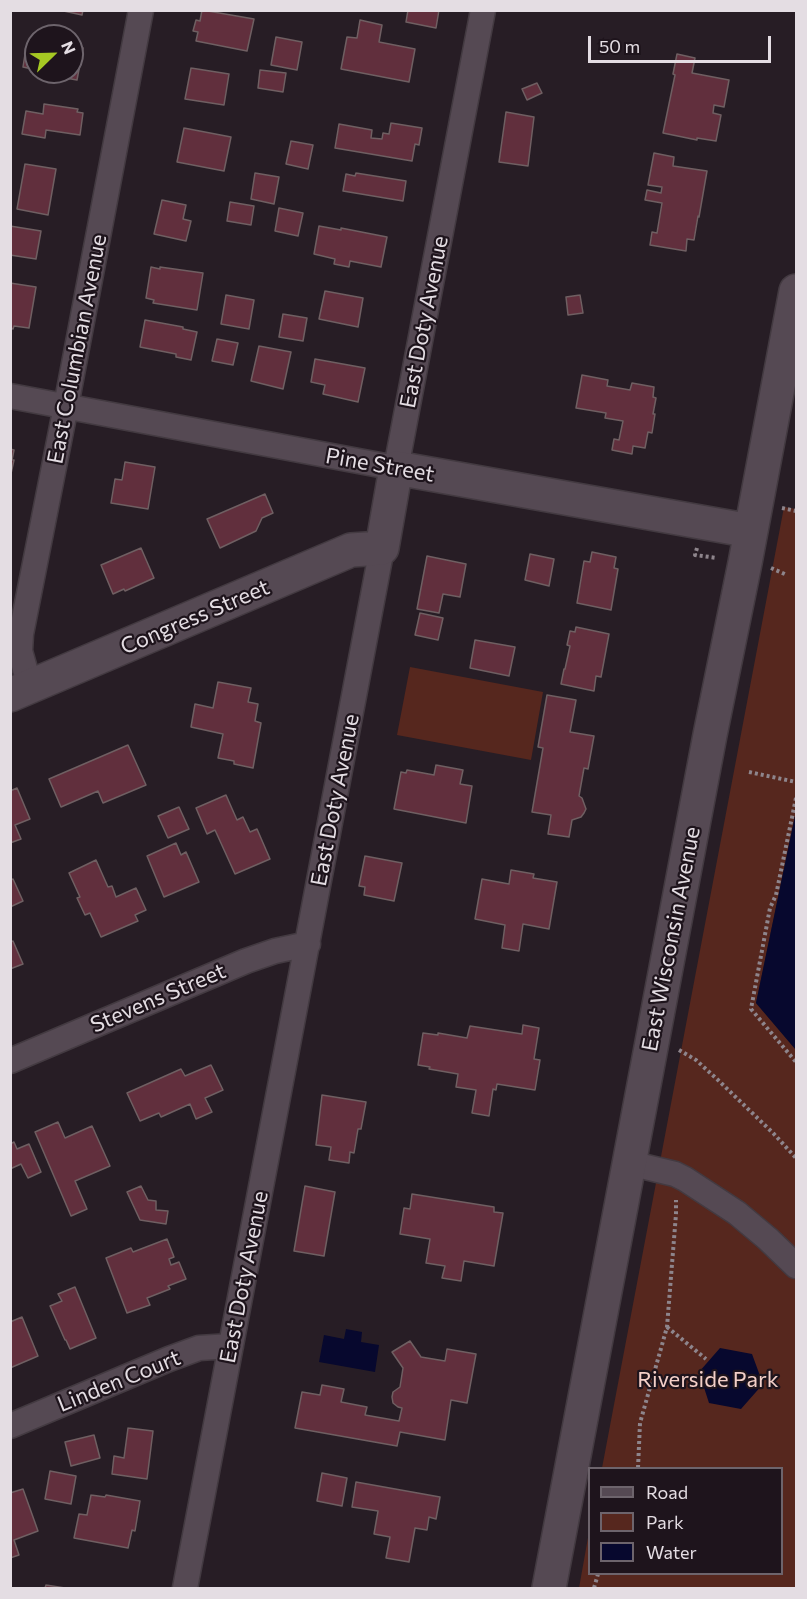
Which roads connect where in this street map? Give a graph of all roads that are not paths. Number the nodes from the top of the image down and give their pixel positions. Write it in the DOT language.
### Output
graph roads {
  1 [pos="141,10"];
  2 [pos="483,10"];
  3 [pos="796,291"];
  4 [pos="10,396"];
  5 [pos="66,406"];
  6 [pos="396,468"];
  7 [pos="751,531"];
  8 [pos="382,548"];
  9 [pos="20,691"];
  10 [pos="308,944"];
  11 [pos="10,1061"];
  12 [pos="629,1163"];
  13 [pos="796,1266"];
  14 [pos="231,1346"];
  15 [pos="10,1426"];
  16 [pos="185,1588"];
  17 [pos="549,1588"];
  1 -- 5 [label="street, East Columbian Avenue"];
  2 -- 6 [label="street, East Doty Avenue"];
  3 -- 7 [label="main road, East Wisconsin Avenue"];
  4 -- 5 [label="street, Pine Street"];
  5 -- 6 [label="street, Pine Street"];
  5 -- 9 [label="street, East Columbian Avenue"];
  6 -- 7 [label="main road, Pine Street"];
  6 -- 8 [label="main road, East Doty Avenue"];
  7 -- 12 [label="main road, East Wisconsin Avenue"];
  8 -- 9 [label="main road, Congress Street"];
  8 -- 10 [label="street, East Doty Avenue"];
  10 -- 11 [label="street, Stevens Street"];
  10 -- 14 [label="street, East Doty Avenue"];
  12 -- 13 [label="street"];
  12 -- 17 [label="main road, East Wisconsin Avenue"];
  14 -- 15 [label="street, Linden Court"];
  14 -- 16 [label="street, East Doty Avenue"];
}
